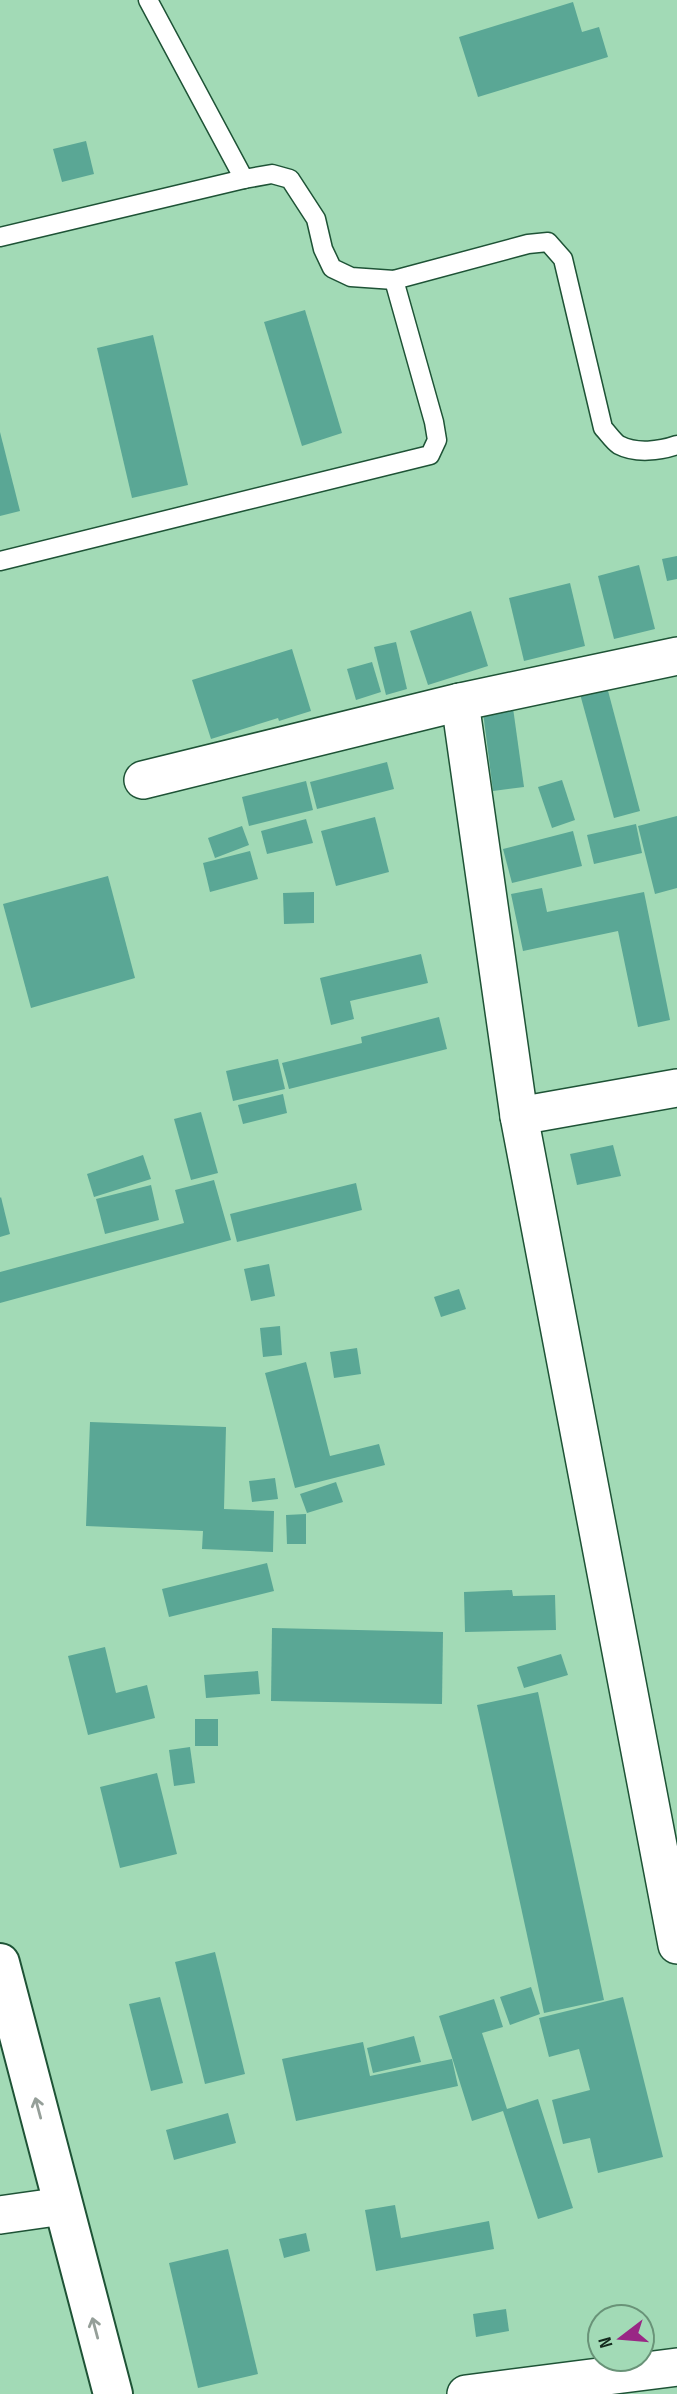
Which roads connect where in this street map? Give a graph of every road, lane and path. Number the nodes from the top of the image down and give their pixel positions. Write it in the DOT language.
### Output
graph roads {
  1 [pos="148,0"];
  2 [pos="244,179"];
  3 [pos="0,237"];
  4 [pos="394,280"];
  5 [pos="677,445"];
  6 [pos="0,561"];
  7 [pos="677,656"];
  8 [pos="460,702"];
  9 [pos="143,780"];
  10 [pos="677,1088"];
  11 [pos="519,1116"];
  12 [pos="677,1945"];
  13 [pos="0,1963"];
  14 [pos="63,2206"];
  15 [pos="0,2215"];
  16 [pos="677,2367"];
  17 [pos="113,2394"];
  18 [pos="466,2394"];
  1 -- 2 [label="lane"];
  2 -- 3 [label="lane"];
  2 -- 4 [label="lane"];
  4 -- 5 [label="lane"];
  4 -- 6 [label="lane"];
  7 -- 8 [label="street"];
  8 -- 9 [label="street"];
  8 -- 11 [label="street"];
  10 -- 11 [label="street"];
  11 -- 12 [label="street"];
  14 -- 13 [label="street, one-way"];
  14 -- 15 [label="street"];
  17 -- 14 [label="street, one-way"];
  16 -- 18 [label="street"];
}
